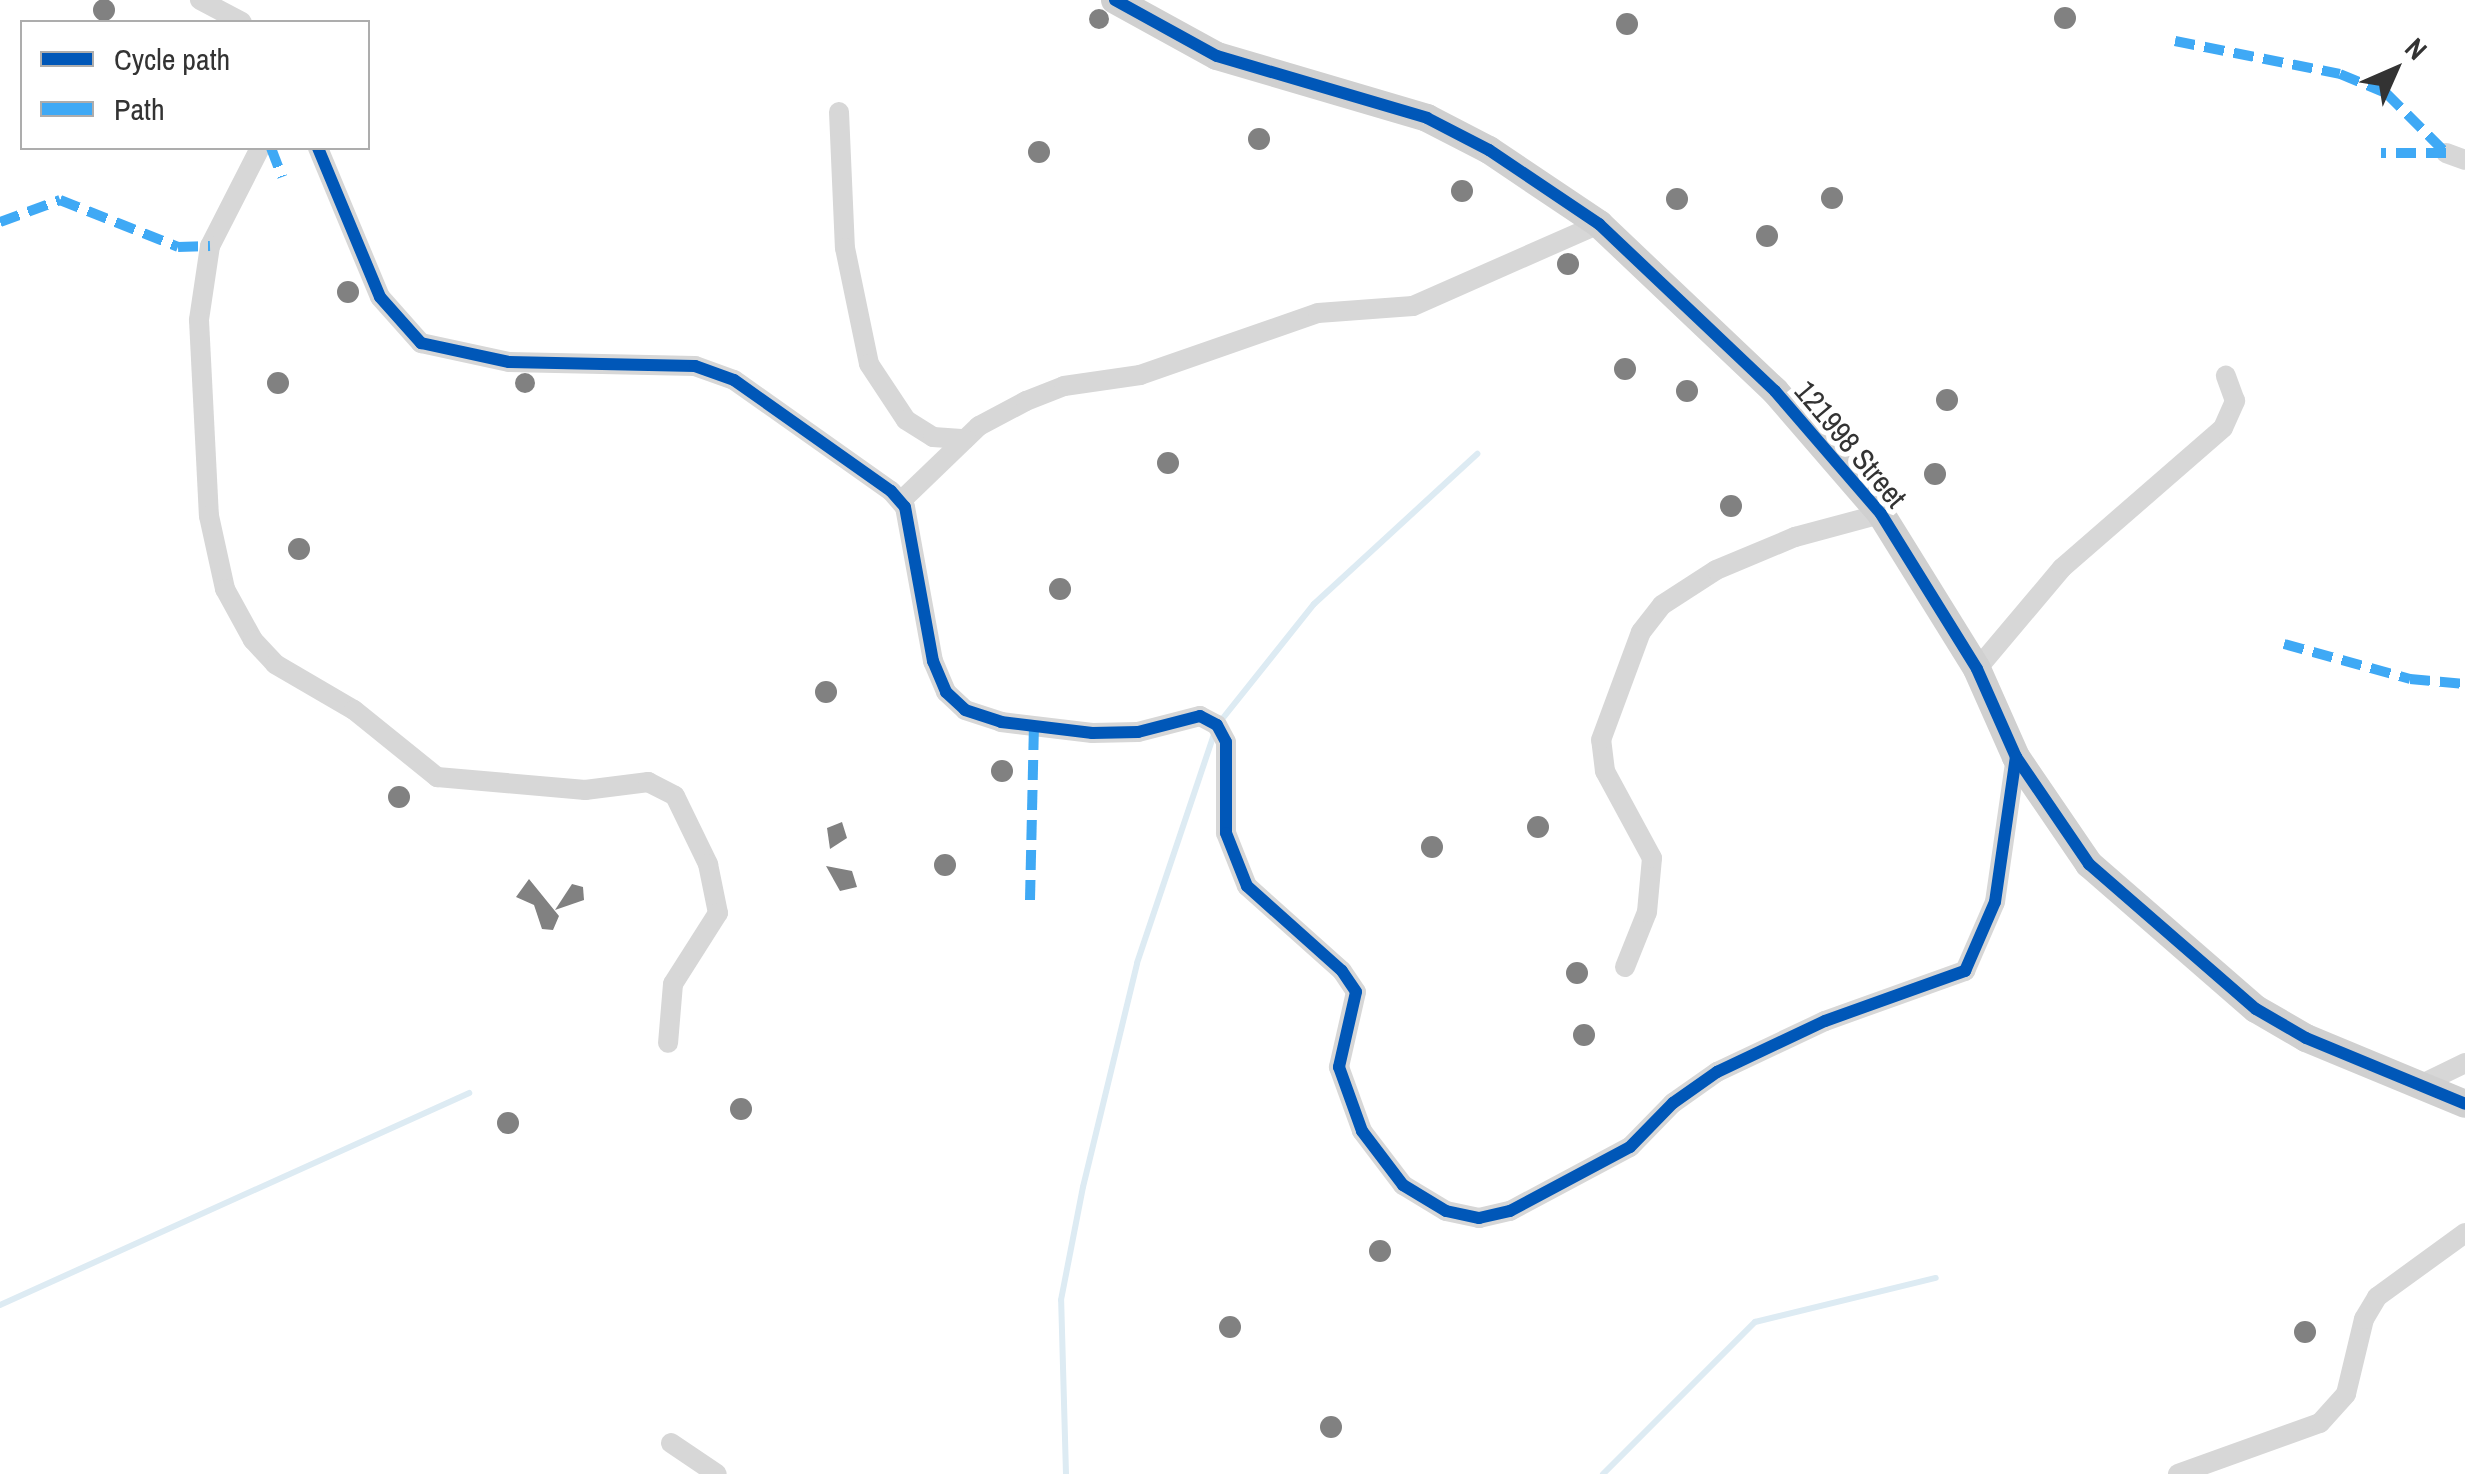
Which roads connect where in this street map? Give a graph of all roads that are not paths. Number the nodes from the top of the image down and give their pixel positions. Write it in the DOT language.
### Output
graph roads {
  1 [pos="200,0"];
  2 [pos="1114,0"];
  3 [pos="238,20"];
  4 [pos="840,112"];
  5 [pos="259,150"];
  6 [pos="319,150"];
  7 [pos="1599,224"];
  8 [pos="2226,376"];
  9 [pos="964,439"];
  10 [pos="901,501"];
  11 [pos="1881,514"];
  12 [pos="1977,669"];
  13 [pos="2016,756"];
  14 [pos="1625,968"];
  15 [pos="668,1043"];
  16 [pos="2465,1063"];
  17 [pos="2422,1084"];
  18 [pos="2465,1104"];
  19 [pos="2465,1233"];
  20 [pos="671,1443"];
  21 [pos="717,1474"];
  22 [pos="2178,1474"];
  1 -- 3 [label="street"];
  2 -- 7 [label="street, 121998 Street"];
  4 -- 9 [label="street"];
  5 -- 15 [label="street"];
  6 -- 10 [label="street"];
  7 -- 9 [label="street"];
  7 -- 11 [label="street, 121998 Street"];
  8 -- 12 [label="street"];
  9 -- 10 [label="street"];
  10 -- 13 [label="street"];
  11 -- 12 [label="street, 121998 Street"];
  11 -- 14 [label="street"];
  12 -- 13 [label="street, 121998 Street"];
  13 -- 17 [label="street, 121998 Street"];
  16 -- 17 [label="street"];
  17 -- 18 [label="street, 121998 Street"];
  19 -- 22 [label="street"];
  20 -- 21 [label="street"];
}
